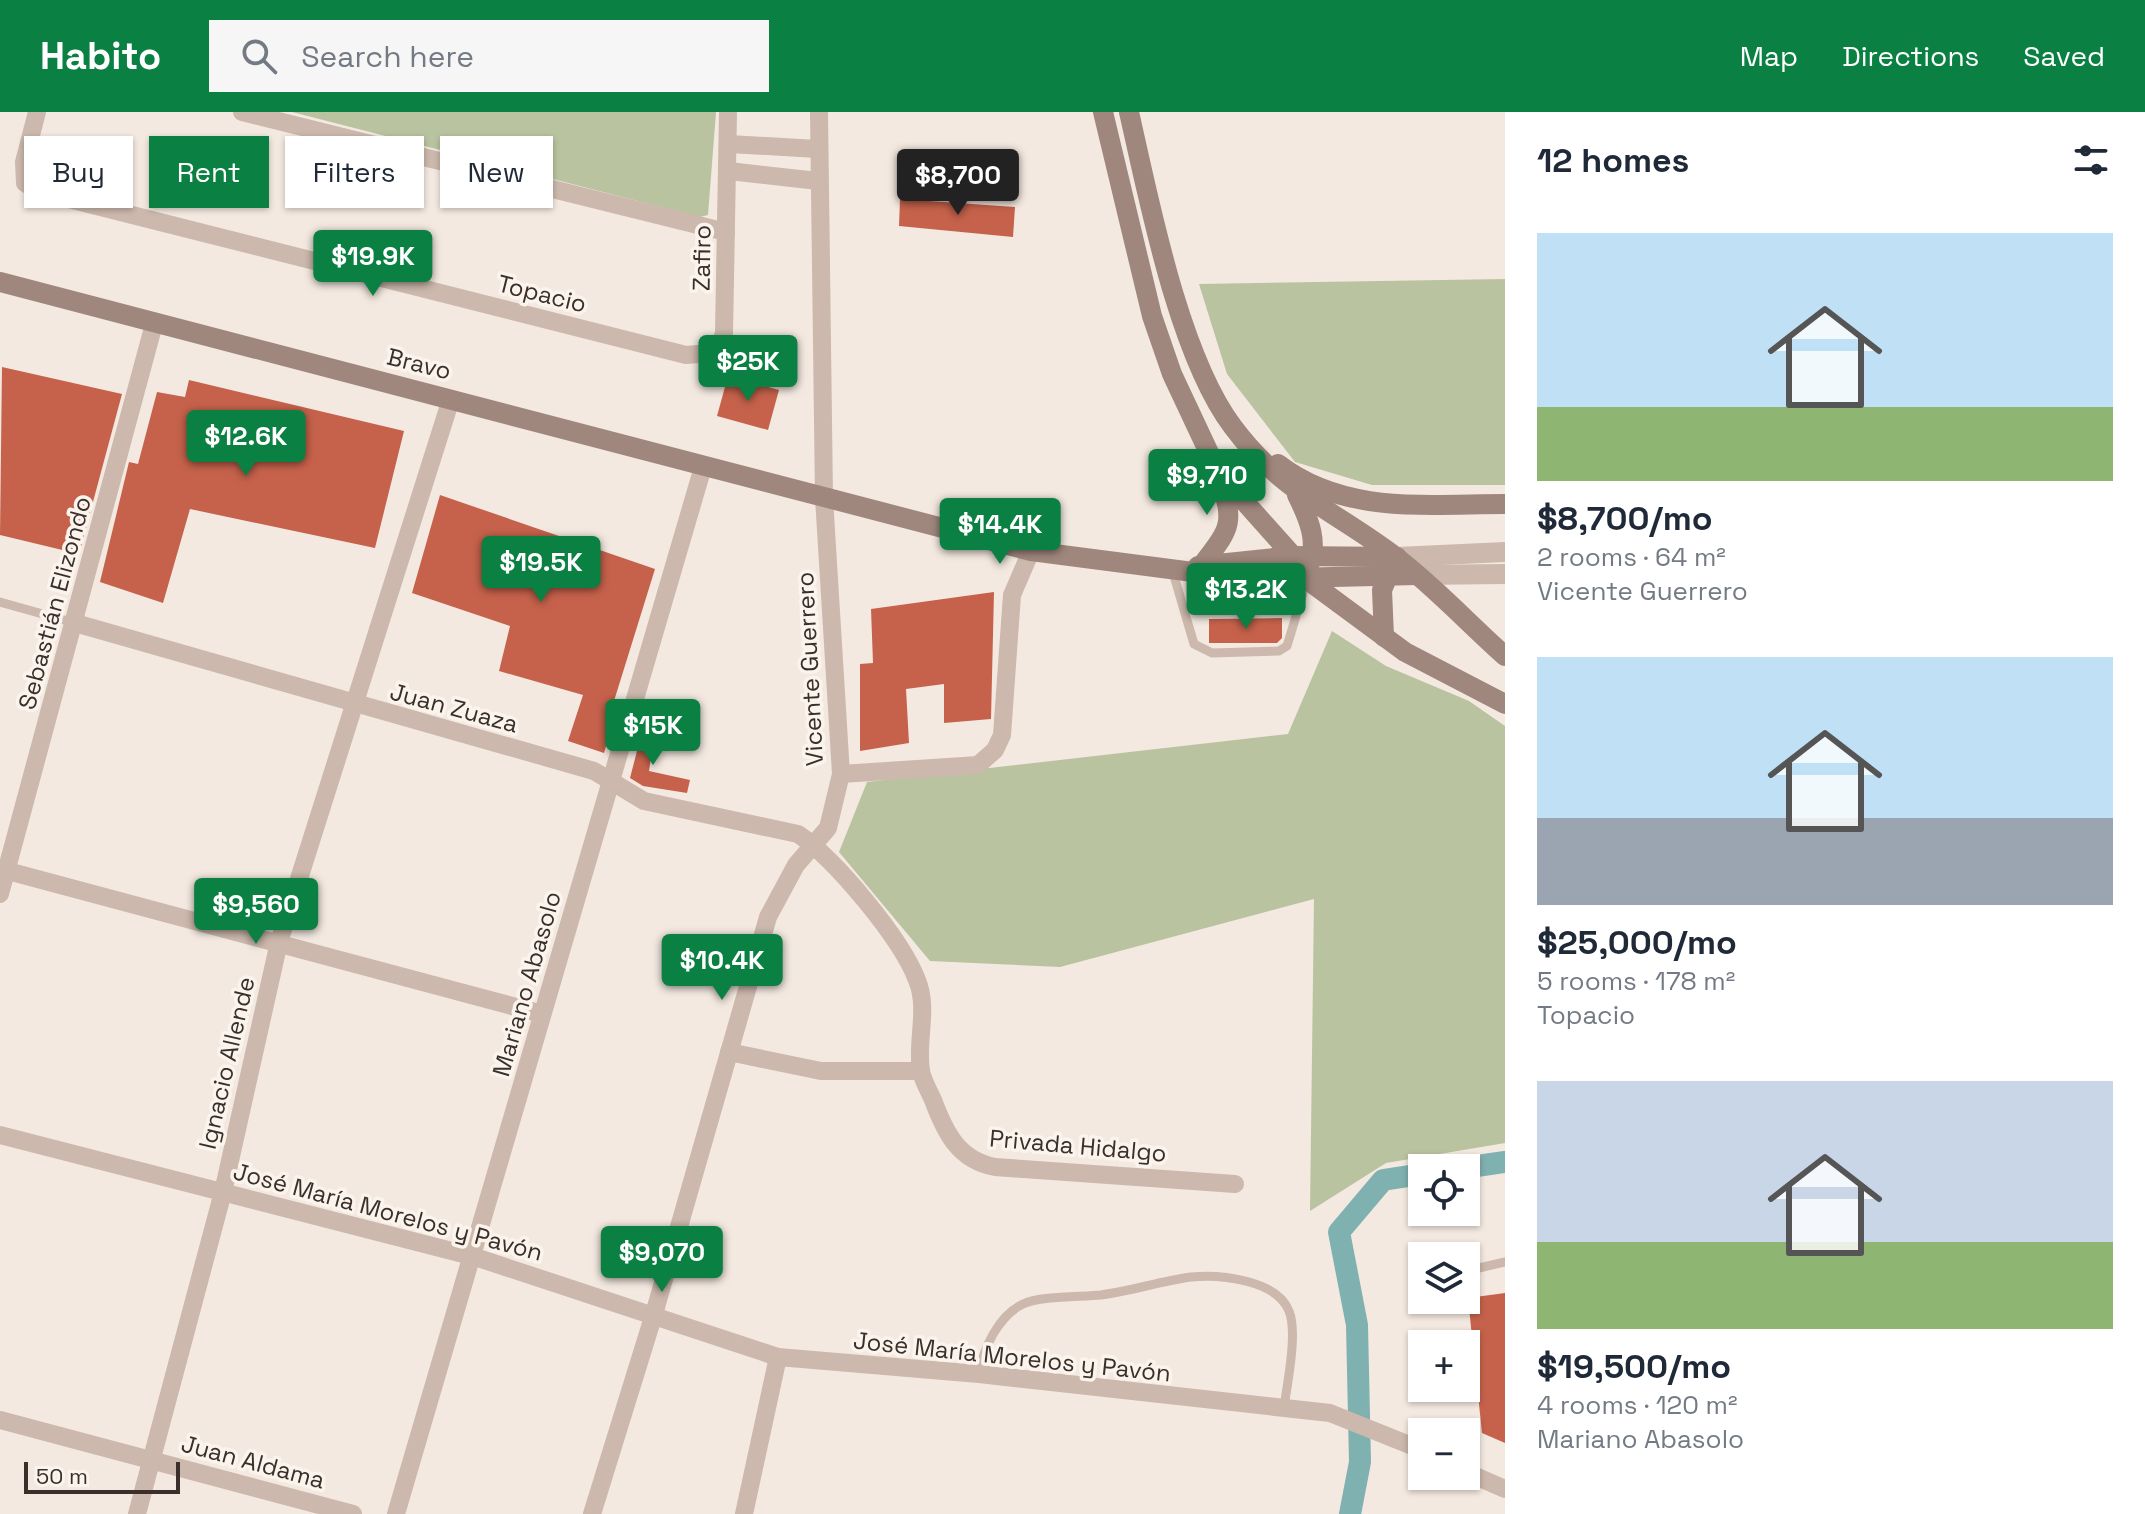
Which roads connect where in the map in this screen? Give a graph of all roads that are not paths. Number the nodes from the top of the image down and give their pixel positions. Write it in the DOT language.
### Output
graph roads {
  1 [pos="37,112"];
  2 [pos="242,112"];
  3 [pos="728,112"];
  4 [pos="819,112"];
  5 [pos="1103,112"];
  6 [pos="1129,112"];
  7 [pos="729,144"];
  8 [pos="818,149"];
  9 [pos="729,171"];
  10 [pos="818,181"];
  11 [pos="726,232"];
  12 [pos="0,282"];
  13 [pos="154,324"];
  14 [pos="711,353"];
  15 [pos="451,399"];
  16 [pos="1231,426"];
  17 [pos="703,467"];
  18 [pos="1218,472"];
  19 [pos="1297,493"];
  20 [pos="824,498"];
  21 [pos="1505,504"];
  22 [pos="1031,551"];
  23 [pos="1505,552"];
  24 [pos="1303,557"];
  25 [pos="1392,566"];
  26 [pos="1187,567"];
  27 [pos="1505,574"];
  28 [pos="1417,575"];
  29 [pos="1303,584"];
  30 [pos="0,602"];
  31 [pos="75,623"];
  32 [pos="1384,637"];
  33 [pos="1505,656"];
  34 [pos="1505,704"];
  35 [pos="356,705"];
  36 [pos="841,774"];
  37 [pos="610,782"];
  38 [pos="815,845"];
  39 [pos="3,870"];
  40 [pos="0,894"];
  41 [pos="279,942"];
  42 [pos="542,1014"];
  43 [pos="729,1052"];
  44 [pos="921,1071"];
  45 [pos="0,1135"];
  46 [pos="1235,1184"];
  47 [pos="223,1192"];
  48 [pos="475,1257"];
  49 [pos="1505,1262"];
  50 [pos="1480,1268"];
  51 [pos="654,1314"];
  52 [pos="778,1357"];
  53 [pos="979,1374"];
  54 [pos="1284,1408"];
  55 [pos="0,1420"];
  56 [pos="1408,1443"];
  57 [pos="152,1460"];
  58 [pos="1480,1478"];
  59 [pos="1505,1489"];
  60 [pos="137,1514"];
  61 [pos="353,1514"];
  62 [pos="396,1514"];
  63 [pos="592,1514"];
  64 [pos="744,1514"];
  1 -- 14 [label="street, Topacio"];
  2 -- 11 [label="street"];
  3 -- 7 [label="street, Zafiro"];
  4 -- 8 [label="street, Vicente Guerrero"];
  5 -- 18 [label="main road"];
  6 -- 16 [label="main road"];
  7 -- 8 [label="street"];
  7 -- 9 [label="street, Zafiro"];
  8 -- 10 [label="street, Vicente Guerrero"];
  9 -- 10 [label="street"];
  9 -- 11 [label="street, Zafiro"];
  10 -- 20 [label="street, Vicente Guerrero"];
  11 -- 14 [label="street, Zafiro"];
  12 -- 13 [label="main road, Bravo"];
  13 -- 15 [label="main road, Bravo"];
  13 -- 31 [label="street, Sebastián Elizondo"];
  15 -- 17 [label="main road, Bravo"];
  15 -- 35 [label="street, Ignacio Allende"];
  16 -- 19 [label="main road"];
  16 -- 21 [label="main road"];
  17 -- 20 [label="main road, Bravo"];
  17 -- 37 [label="street, Mariano Abasolo"];
  18 -- 24 [label="main road"];
  18 -- 26 [label="main road"];
  19 -- 24 [label="main road"];
  19 -- 25 [label="main road"];
  20 -- 22 [label="main road, Bravo"];
  20 -- 36 [label="street, Vicente Guerrero"];
  22 -- 26 [label="main road, Bravo"];
  22 -- 36 [label="street"];
  23 -- 25 [label="street"];
  24 -- 25 [label="main road"];
  24 -- 26 [label="main road"];
  24 -- 29 [label="main road"];
  25 -- 28 [label="main road"];
  25 -- 29 [label="main road"];
  25 -- 32 [label="main road"];
  26 -- 29 [label="main road"];
  26 -- 29 [label="lane"];
  27 -- 28 [label="street"];
  28 -- 33 [label="main road"];
  29 -- 32 [label="main road"];
  30 -- 31 [label="lane"];
  31 -- 35 [label="street, Juan Zuaza"];
  31 -- 39 [label="street, Sebastián Elizondo"];
  32 -- 34 [label="main road"];
  35 -- 37 [label="street, Juan Zuaza"];
  35 -- 41 [label="street, Ignacio Allende"];
  36 -- 38 [label="street, Vicente Guerrero"];
  37 -- 38 [label="street, Juan Zuaza"];
  37 -- 42 [label="street, Mariano Abasolo"];
  38 -- 43 [label="street, Vicente Guerrero"];
  38 -- 44 [label="street"];
  39 -- 40 [label="street, Sebastián Elizondo"];
  39 -- 41 [label="street"];
  41 -- 42 [label="street"];
  41 -- 47 [label="street, Ignacio Allende"];
  42 -- 48 [label="street, Mariano Abasolo"];
  43 -- 44 [label="street"];
  43 -- 51 [label="street, Vicente Guerrero"];
  44 -- 46 [label="street, Privada Hidalgo"];
  45 -- 47 [label="street, José María Morelos y Pavón"];
  47 -- 48 [label="street, José María Morelos y Pavón"];
  47 -- 57 [label="street, Ignacio Allende"];
  48 -- 51 [label="street, José María Morelos y Pavón"];
  48 -- 62 [label="street, Mariano Abasolo"];
  49 -- 50 [label="lane"];
  51 -- 52 [label="street, José María Morelos y Pavón"];
  51 -- 63 [label="street, Vicente Guerrero"];
  52 -- 53 [label="street, José María Morelos y Pavón"];
  52 -- 64 [label="street"];
  53 -- 54 [label="street, José María Morelos y Pavón"];
  53 -- 54 [label="lane"];
  54 -- 56 [label="street, José María Morelos y Pavón"];
  55 -- 57 [label="street, Juan Aldama"];
  57 -- 60 [label="street, Ignacio Allende"];
  57 -- 61 [label="street, Juan Aldama"];
  58 -- 59 [label="street"];
}
